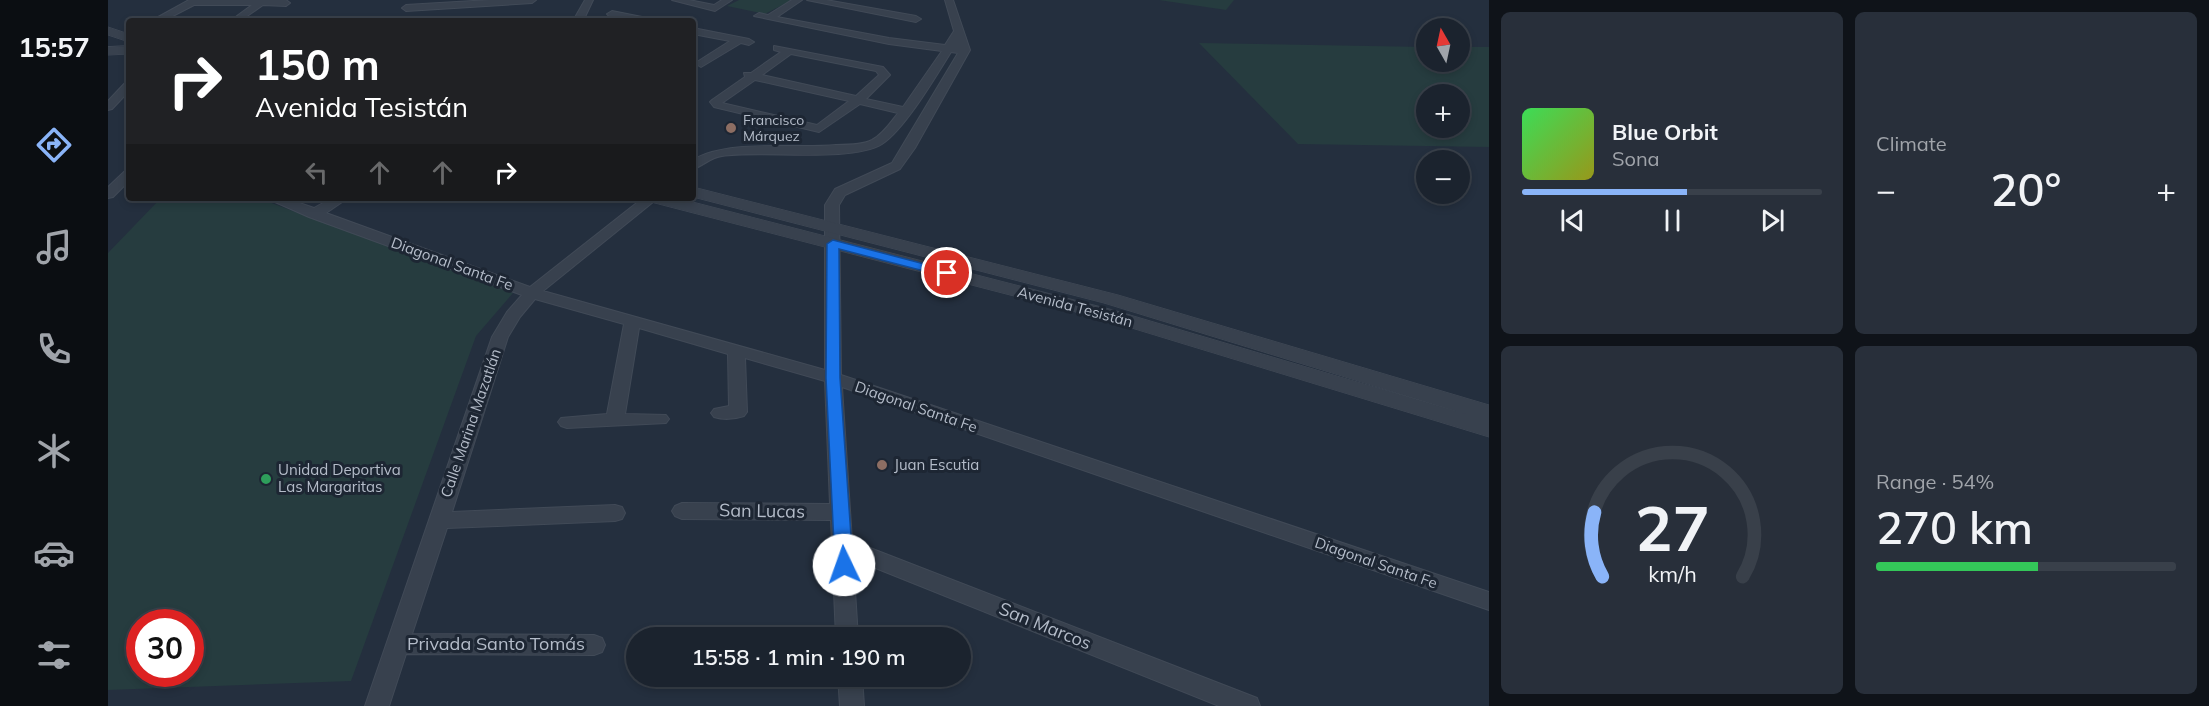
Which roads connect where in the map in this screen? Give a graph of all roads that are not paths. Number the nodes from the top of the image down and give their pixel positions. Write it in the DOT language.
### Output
graph roads {
  1 [pos="532,0"];
  2 [pos="589,0"];
  3 [pos="676,0"];
  4 [pos="728,0"];
  5 [pos="798,0"];
  6 [pos="811,0"];
  7 [pos="950,0"];
  8 [pos="194,1"];
  9 [pos="261,3"];
  10 [pos="286,3"];
  11 [pos="424,4"];
  12 [pos="406,8"];
  13 [pos="612,14"];
  14 [pos="162,18"];
  15 [pos="240,18"];
  16 [pos="580,18"];
  17 [pos="632,18"];
  18 [pos="108,23"];
  19 [pos="126,28"];
  20 [pos="108,31"];
  21 [pos="959,31"];
  22 [pos="696,32"];
  23 [pos="126,37"];
  24 [pos="888,41"];
  25 [pos="126,44"];
  26 [pos="108,45"];
  27 [pos="777,48"];
  28 [pos="949,49"];
  29 [pos="126,50"];
  30 [pos="965,50"];
  31 [pos="108,51"];
  32 [pos="789,51"];
  33 [pos="697,63"];
  34 [pos="720,69"];
  35 [pos="747,75"];
  36 [pos="126,88"];
  37 [pos="858,100"];
  38 [pos="108,106"];
  39 [pos="905,111"];
  40 [pos="894,144"];
  41 [pos="696,163"];
  42 [pos="126,177"];
  43 [pos="696,193"];
  44 [pos="108,194"];
  45 [pos="281,201"];
  46 [pos="336,201"];
  47 [pos="647,201"];
  48 [pos="671,201"];
  49 [pos="314,214"];
  50 [pos="833,236"];
  51 [pos="532,294"];
  52 [pos="632,322"];
  53 [pos="736,351"];
  54 [pos="833,378"];
  55 [pos="1489,412"];
  56 [pos="720,413"];
  57 [pos="660,419"];
  58 [pos="615,420"];
  59 [pos="567,422"];
  60 [pos="1489,429"];
  61 [pos="682,511"];
  62 [pos="841,512"];
  63 [pos="615,513"];
  64 [pos="439,520"];
  65 [pos="843,546"];
  66 [pos="1489,602"];
  67 [pos="847,627"];
  68 [pos="398,644"];
  69 [pos="594,645"];
  70 [pos="850,687"];
  71 [pos="377,706"];
  72 [pos="852,706"];
  73 [pos="1248,706"];
  1 -- 11 [label="street"];
  2 -- 16 [label="street"];
  3 -- 4 [label="street"];
  5 -- 24 [label="street"];
  6 -- 24 [label="street"];
  7 -- 21 [label="street"];
  8 -- 9 [label="street"];
  8 -- 14 [label="street"];
  9 -- 10 [label="street"];
  9 -- 15 [label="street"];
  11 -- 12 [label="street"];
  13 -- 17 [label="street"];
  18 -- 19 [label="street"];
  20 -- 23 [label="street"];
  21 -- 28 [label="street"];
  21 -- 30 [label="street"];
  22 -- 33 [label="street"];
  24 -- 28 [label="street"];
  25 -- 26 [label="street"];
  27 -- 32 [label="street"];
  28 -- 30 [label="street"];
  28 -- 39 [label="street"];
  29 -- 31 [label="street"];
  30 -- 40 [label="street"];
  32 -- 35 [label="street"];
  32 -- 37 [label="street"];
  33 -- 34 [label="street"];
  35 -- 37 [label="street"];
  35 -- 37 [label="street"];
  36 -- 38 [label="street"];
  37 -- 39 [label="street"];
  39 -- 40 [label="street"];
  40 -- 41 [label="street"];
  40 -- 50 [label="street"];
  42 -- 44 [label="street"];
  43 -- 50 [label="street, Avenida Tesistán"];
  45 -- 49 [label="street, Diagonal Santa Fe"];
  46 -- 49 [label="street"];
  47 -- 51 [label="street, Calle Marina Mazatlán"];
  48 -- 50 [label="street, Avenida Tesistán"];
  49 -- 51 [label="street, Diagonal Santa Fe"];
  50 -- 54 [label="street"];
  50 -- 55 [label="street, Avenida Tesistán"];
  50 -- 60 [label="street, Avenida Tesistán"];
  51 -- 52 [label="street, Diagonal Santa Fe"];
  51 -- 64 [label="street, Calle Marina Mazatlán"];
  52 -- 53 [label="street, Diagonal Santa Fe"];
  52 -- 58 [label="street"];
  53 -- 54 [label="street, Diagonal Santa Fe"];
  53 -- 56 [label="street"];
  54 -- 62 [label="street"];
  54 -- 66 [label="street, Diagonal Santa Fe"];
  57 -- 58 [label="street"];
  58 -- 59 [label="street"];
  61 -- 62 [label="street, San Lucas"];
  62 -- 65 [label="street"];
  63 -- 64 [label="street"];
  64 -- 68 [label="street, Calle Marina Mazatlán"];
  65 -- 67 [label="street"];
  65 -- 73 [label="street, San Marcos"];
  68 -- 69 [label="street, Privada Santo Tomás"];
  68 -- 71 [label="street, Calle Marina Mazatlán"];
  70 -- 72 [label="street"];
}
